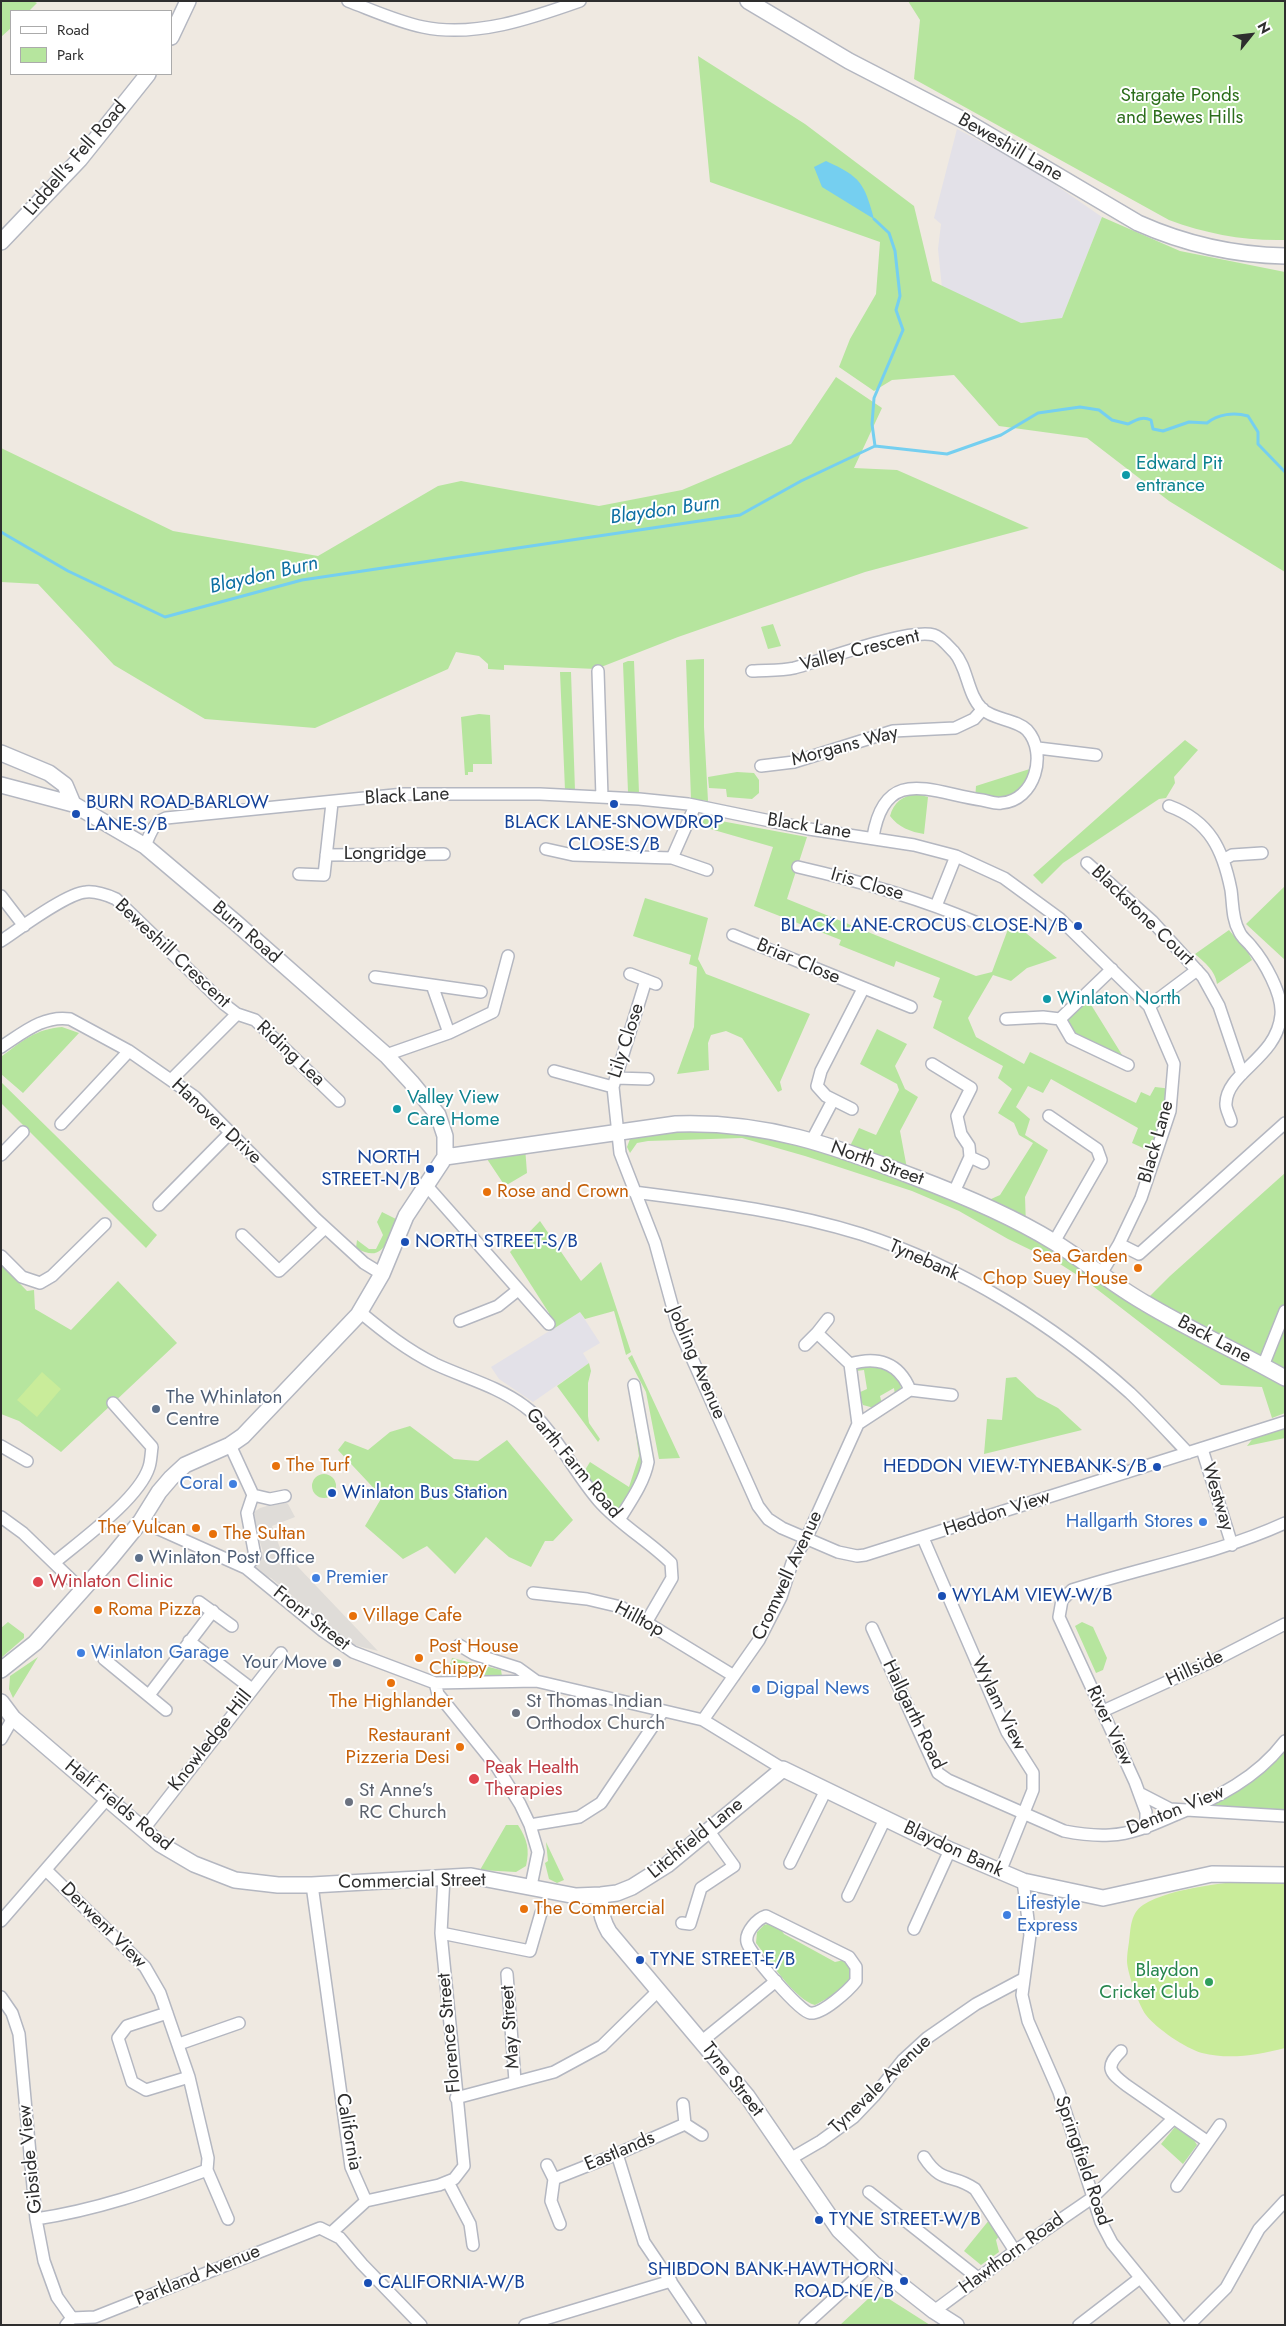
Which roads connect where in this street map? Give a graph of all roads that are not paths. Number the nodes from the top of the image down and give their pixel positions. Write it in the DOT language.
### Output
graph roads {
  1 [pos="188,1"];
  2 [pos="348,1"];
  3 [pos="580,1"];
  4 [pos="748,1"];
  5 [pos="172,35"];
  6 [pos="147,75"];
  7 [pos="1,242"];
  8 [pos="1285,256"];
  9 [pos="598,671"];
  10 [pos="752,671"];
  11 [pos="983,710"];
  12 [pos="1038,748"];
  13 [pos="1,753"];
  14 [pos="1096,755"];
  15 [pos="760,766"];
  16 [pos="1,785"];
  17 [pos="602,797"];
  18 [pos="332,802"];
  19 [pos="73,804"];
  20 [pos="695,806"];
  21 [pos="1169,806"];
  22 [pos="873,838"];
  23 [pos="145,846"];
  24 [pos="546,849"];
  25 [pos="1262,853"];
  26 [pos="444,854"];
  27 [pos="326,855"];
  28 [pos="956,856"];
  29 [pos="672,858"];
  30 [pos="1224,860"];
  31 [pos="1087,863"];
  32 [pos="798,867"];
  33 [pos="707,870"];
  34 [pos="298,874"];
  35 [pos="1,896"];
  36 [pos="936,906"];
  37 [pos="975,922"];
  38 [pos="24,926"];
  39 [pos="733,936"];
  40 [pos="1,941"];
  41 [pos="508,956"];
  42 [pos="1112,969"];
  43 [pos="1198,970"];
  44 [pos="630,974"];
  45 [pos="376,977"];
  46 [pos="432,985"];
  47 [pos="863,989"];
  48 [pos="481,992"];
  49 [pos="1148,1006"];
  50 [pos="911,1007"];
  51 [pos="237,1014"];
  52 [pos="1006,1019"];
  53 [pos="1060,1019"];
  54 [pos="449,1033"];
  55 [pos="1,1047"];
  56 [pos="129,1051"];
  57 [pos="386,1056"];
  58 [pos="932,1064"];
  59 [pos="1128,1065"];
  60 [pos="554,1071"];
  61 [pos="1242,1074"];
  62 [pos="172,1079"];
  63 [pos="648,1079"];
  64 [pos="614,1082"];
  65 [pos="339,1100"];
  66 [pos="833,1100"];
  67 [pos="852,1109"];
  68 [pos="1049,1116"];
  69 [pos="1231,1121"];
  70 [pos="1285,1123"];
  71 [pos="61,1124"];
  72 [pos="23,1132"];
  73 [pos="230,1133"];
  74 [pos="617,1133"];
  75 [pos="812,1140"];
  76 [pos="1,1155"];
  77 [pos="445,1157"];
  78 [pos="970,1157"];
  79 [pos="984,1163"];
  80 [pos="426,1185"];
  81 [pos="634,1192"];
  82 [pos="954,1192"];
  83 [pos="158,1205"];
  84 [pos="105,1224"];
  85 [pos="325,1228"];
  86 [pos="242,1235"];
  87 [pos="1054,1242"];
  88 [pos="1119,1244"];
  89 [pos="1,1256"];
  90 [pos="382,1274"];
  91 [pos="1101,1274"];
  92 [pos="1114,1283"];
  93 [pos="518,1290"];
  94 [pos="362,1308"];
  95 [pos="1285,1311"];
  96 [pos="828,1319"];
  97 [pos="460,1321"];
  98 [pos="549,1324"];
  99 [pos="817,1333"];
  100 [pos="805,1345"];
  101 [pos="850,1364"];
  102 [pos="1263,1366"];
  103 [pos="1285,1378"];
  104 [pos="634,1385"];
  105 [pos="910,1390"];
  106 [pos="952,1395"];
  107 [pos="113,1403"];
  108 [pos="1285,1422"];
  109 [pos="858,1424"];
  110 [pos="230,1445"];
  111 [pos="1,1446"];
  112 [pos="1202,1449"];
  113 [pos="1188,1453"];
  114 [pos="27,1461"];
  115 [pos="253,1495"];
  116 [pos="285,1496"];
  117 [pos="1,1517"];
  118 [pos="619,1520"];
  119 [pos="141,1521"];
  120 [pos="1285,1524"];
  121 [pos="807,1537"];
  122 [pos="923,1538"];
  123 [pos="1232,1545"];
  124 [pos="54,1562"];
  125 [pos="246,1568"];
  126 [pos="82,1590"];
  127 [pos="533,1593"];
  128 [pos="200,1602"];
  129 [pos="213,1611"];
  130 [pos="647,1622"];
  131 [pos="1285,1624"];
  132 [pos="232,1626"];
  133 [pos="872,1628"];
  134 [pos="189,1641"];
  135 [pos="458,1645"];
  136 [pos="281,1653"];
  137 [pos="104,1659"];
  138 [pos="1,1670"];
  139 [pos="734,1676"];
  140 [pos="536,1681"];
  141 [pos="435,1683"];
  142 [pos="252,1688"];
  143 [pos="149,1695"];
  144 [pos="1,1702"];
  145 [pos="166,1710"];
  146 [pos="663,1711"];
  147 [pos="1103,1711"];
  148 [pos="13,1718"];
  149 [pos="703,1720"];
  150 [pos="1,1739"];
  151 [pos="1284,1744"];
  152 [pos="783,1769"];
  153 [pos="826,1790"];
  154 [pos="1139,1793"];
  155 [pos="106,1800"];
  156 [pos="1188,1810"];
  157 [pos="1023,1814"];
  158 [pos="1285,1816"];
  159 [pos="885,1819"];
  160 [pos="530,1825"];
  161 [pos="1146,1828"];
  162 [pos="143,1830"];
  163 [pos="708,1830"];
  164 [pos="950,1850"];
  165 [pos="790,1863"];
  166 [pos="46,1870"];
  167 [pos="1000,1872"];
  168 [pos="1285,1875"];
  169 [pos="444,1877"];
  170 [pos="1023,1881"];
  171 [pos="312,1885"];
  172 [pos="531,1886"];
  173 [pos="601,1895"];
  174 [pos="848,1896"];
  175 [pos="541,1913"];
  176 [pos="1,1921"];
  177 [pos="682,1923"];
  178 [pos="914,1929"];
  179 [pos="441,1933"];
  180 [pos="507,1974"];
  181 [pos="1023,1979"];
  182 [pos="776,1981"];
  183 [pos="660,1990"];
  184 [pos="1,1997"];
  185 [pos="167,2013"];
  186 [pos="239,2023"];
  187 [pos="702,2041"];
  188 [pos="179,2044"];
  189 [pos="1121,2051"];
  190 [pos="189,2078"];
  191 [pos="515,2081"];
  192 [pos="456,2098"];
  193 [pos="683,2104"];
  194 [pos="1173,2119"];
  195 [pos="685,2124"];
  196 [pos="1220,2125"];
  197 [pos="702,2136"];
  198 [pos="1208,2142"];
  199 [pos="617,2154"];
  200 [pos="924,2157"];
  201 [pos="790,2159"];
  202 [pos="547,2165"];
  203 [pos="207,2170"];
  204 [pos="554,2179"];
  205 [pos="448,2182"];
  206 [pos="1177,2186"];
  207 [pos="869,2192"];
  208 [pos="1092,2198"];
  209 [pos="366,2201"];
  210 [pos="1285,2201"];
  211 [pos="36,2219"];
  212 [pos="228,2219"];
  213 [pos="560,2224"];
  214 [pos="331,2233"];
  215 [pos="473,2245"];
  216 [pos="1015,2251"];
  217 [pos="873,2263"];
  218 [pos="978,2278"];
  219 [pos="1140,2278"];
  220 [pos="671,2281"];
  221 [pos="934,2312"];
  222 [pos="69,2321"];
  223 [pos="421,2325"];
  224 [pos="526,2325"];
  225 [pos="700,2325"];
  226 [pos="805,2325"];
  227 [pos="956,2325"];
  228 [pos="1079,2325"];
  229 [pos="1179,2325"];
  230 [pos="1189,2325"];
  1 -- 5 [label="street"];
  2 -- 3 [label="street"];
  4 -- 8 [label="street, Beweshill Lane"];
  6 -- 7 [label="street, Liddell's Fell Road"];
  9 -- 17 [label="street"];
  10 -- 11 [label="street, Valley Crescent"];
  11 -- 12 [label="street"];
  11 -- 15 [label="street, Morgans Way"];
  12 -- 14 [label="street"];
  12 -- 22 [label="street"];
  13 -- 19 [label="street"];
  16 -- 19 [label="street, Burn Road"];
  17 -- 18 [label="street, Black Lane"];
  17 -- 20 [label="street, Black Lane"];
  18 -- 23 [label="street, Black Lane"];
  18 -- 27 [label="street"];
  19 -- 23 [label="street, Burn Road"];
  20 -- 22 [label="street, Black Lane"];
  20 -- 29 [label="street"];
  21 -- 30 [label="street"];
  22 -- 28 [label="street, Black Lane"];
  23 -- 57 [label="street, Burn Road"];
  24 -- 29 [label="street"];
  25 -- 30 [label="street"];
  26 -- 27 [label="street, Longridge"];
  27 -- 34 [label="street"];
  28 -- 36 [label="street"];
  28 -- 42 [label="street, Black Lane"];
  29 -- 33 [label="street"];
  30 -- 61 [label="street"];
  31 -- 43 [label="street, Blackstone Court"];
  32 -- 36 [label="street, Iris Close"];
  35 -- 38 [label="street"];
  36 -- 37 [label="street, Iris Close"];
  38 -- 40 [label="street, Beweshill Crescent"];
  38 -- 51 [label="street, Beweshill Crescent"];
  39 -- 47 [label="street, Briar Close"];
  41 -- 54 [label="street"];
  42 -- 49 [label="street, Black Lane"];
  42 -- 53 [label="street"];
  43 -- 49 [label="street, Blackstone Court"];
  43 -- 61 [label="street, Blackstone Court"];
  44 -- 64 [label="street, Lily Close"];
  45 -- 46 [label="street"];
  46 -- 48 [label="street"];
  46 -- 54 [label="street"];
  47 -- 50 [label="street, Briar Close"];
  47 -- 66 [label="street, Briar Close"];
  49 -- 88 [label="street, Black Lane"];
  51 -- 62 [label="street"];
  51 -- 65 [label="street, Riding Lea"];
  52 -- 53 [label="street"];
  53 -- 59 [label="street"];
  54 -- 57 [label="street"];
  55 -- 56 [label="street, Hanover Drive"];
  56 -- 62 [label="street, Hanover Drive"];
  56 -- 71 [label="street"];
  57 -- 77 [label="street, Burn Road"];
  58 -- 78 [label="street"];
  60 -- 64 [label="street"];
  61 -- 69 [label="street"];
  62 -- 73 [label="street, Hanover Drive"];
  63 -- 64 [label="street"];
  64 -- 74 [label="street, Lily Close"];
  66 -- 67 [label="street, Briar Close"];
  66 -- 75 [label="street"];
  68 -- 87 [label="street"];
  70 -- 88 [label="street"];
  72 -- 76 [label="street"];
  73 -- 83 [label="street"];
  73 -- 85 [label="street, Hanover Drive"];
  74 -- 75 [label="street, North Street"];
  74 -- 77 [label="street, North Street"];
  74 -- 81 [label="street, Jobling Avenue"];
  75 -- 82 [label="street, North Street"];
  77 -- 80 [label="street"];
  78 -- 79 [label="street"];
  78 -- 82 [label="street"];
  80 -- 90 [label="street"];
  80 -- 93 [label="street"];
  81 -- 113 [label="street, Tynebank"];
  81 -- 121 [label="street, Jobling Avenue"];
  82 -- 87 [label="street, North Street"];
  84 -- 89 [label="street"];
  85 -- 86 [label="street"];
  85 -- 90 [label="street, Hanover Drive"];
  87 -- 91 [label="street, North Street"];
  88 -- 91 [label="street, Black Lane"];
  90 -- 94 [label="street"];
  91 -- 92 [label="street, North Street"];
  92 -- 102 [label="street, Back Lane"];
  93 -- 97 [label="street"];
  93 -- 98 [label="street"];
  94 -- 110 [label="street"];
  94 -- 118 [label="street, Garth Farm Road"];
  95 -- 102 [label="street"];
  96 -- 99 [label="street"];
  99 -- 100 [label="street"];
  99 -- 101 [label="street"];
  101 -- 105 [label="street"];
  101 -- 109 [label="street"];
  102 -- 103 [label="street, Back Lane"];
  104 -- 118 [label="street"];
  105 -- 106 [label="street"];
  105 -- 109 [label="street"];
  107 -- 124 [label="street"];
  108 -- 112 [label="street, Heddon View"];
  109 -- 121 [label="street, Cromwell Avenue"];
  110 -- 115 [label="street"];
  110 -- 119 [label="street"];
  111 -- 114 [label="street"];
  112 -- 113 [label="street, Heddon View"];
  112 -- 123 [label="street, Westway"];
  113 -- 122 [label="street, Heddon View"];
  115 -- 116 [label="street"];
  115 -- 125 [label="street"];
  117 -- 124 [label="street"];
  118 -- 130 [label="street, Garth Farm Road"];
  119 -- 125 [label="street, Front Street"];
  119 -- 126 [label="street"];
  120 -- 123 [label="street"];
  121 -- 122 [label="street, Heddon View"];
  121 -- 139 [label="street, Cromwell Avenue"];
  122 -- 157 [label="street, Wylam View"];
  123 -- 147 [label="street, River View"];
  124 -- 126 [label="street"];
  125 -- 141 [label="street, Front Street"];
  126 -- 138 [label="street"];
  127 -- 130 [label="street, Hilltop"];
  128 -- 129 [label="street"];
  129 -- 132 [label="street"];
  129 -- 134 [label="street"];
  130 -- 139 [label="street, Hilltop"];
  131 -- 147 [label="street, Hillside"];
  133 -- 157 [label="street, Hallgarth Road"];
  134 -- 142 [label="street"];
  134 -- 143 [label="street"];
  135 -- 140 [label="street"];
  136 -- 142 [label="street, Knowledge Hill"];
  137 -- 143 [label="street"];
  139 -- 149 [label="street, Cromwell Avenue"];
  140 -- 141 [label="street"];
  140 -- 146 [label="street, Blaydon Bank"];
  141 -- 160 [label="street"];
  142 -- 162 [label="street, Knowledge Hill"];
  143 -- 145 [label="street"];
  144 -- 148 [label="street, Half Fields Road"];
  146 -- 149 [label="street, Blaydon Bank"];
  146 -- 160 [label="street"];
  147 -- 154 [label="street, River View"];
  148 -- 150 [label="street"];
  148 -- 155 [label="street, Half Fields Road"];
  149 -- 152 [label="street, Blaydon Bank"];
  151 -- 156 [label="street, Denton View"];
  152 -- 153 [label="street, Blaydon Bank"];
  152 -- 163 [label="street, Litchfield Lane"];
  153 -- 159 [label="street, Blaydon Bank"];
  153 -- 165 [label="street"];
  154 -- 156 [label="street"];
  154 -- 161 [label="street, River View"];
  155 -- 162 [label="street, Half Fields Road"];
  155 -- 166 [label="street"];
  156 -- 158 [label="street"];
  156 -- 161 [label="street, Denton View"];
  157 -- 161 [label="street, Denton View"];
  157 -- 167 [label="street, Wylam View"];
  159 -- 164 [label="street, Blaydon Bank"];
  159 -- 174 [label="street"];
  160 -- 172 [label="street"];
  162 -- 171 [label="street, Half Fields Road"];
  163 -- 173 [label="street, Litchfield Lane"];
  163 -- 177 [label="street"];
  164 -- 167 [label="street, Blaydon Bank"];
  164 -- 178 [label="street"];
  166 -- 176 [label="street"];
  166 -- 185 [label="street, Derwent View"];
  167 -- 170 [label="street, Blaydon Bank"];
  168 -- 170 [label="street, Blaydon Bank"];
  169 -- 171 [label="street, Commercial Street"];
  169 -- 172 [label="street, Commercial Street"];
  169 -- 179 [label="street, Florence Street"];
  170 -- 181 [label="street, Springfield Road"];
  171 -- 209 [label="street, California"];
  172 -- 173 [label="street, Commercial Street"];
  173 -- 183 [label="street, Tyne Street"];
  175 -- 179 [label="street"];
  179 -- 192 [label="street, Florence Street"];
  180 -- 191 [label="street, May Street"];
  181 -- 201 [label="street, Tynevale Avenue"];
  181 -- 208 [label="street, Springfield Road"];
  182 -- 182 [label="street"];
  182 -- 187 [label="street"];
  183 -- 187 [label="street, Tyne Street"];
  183 -- 191 [label="street"];
  184 -- 211 [label="street, Gibside View"];
  185 -- 188 [label="street, Derwent View"];
  185 -- 190 [label="street"];
  186 -- 188 [label="street"];
  187 -- 201 [label="street, Tyne Street"];
  188 -- 190 [label="street, Derwent View"];
  189 -- 194 [label="street"];
  190 -- 203 [label="street, Derwent View"];
  191 -- 192 [label="street"];
  192 -- 205 [label="street, Florence Street"];
  193 -- 195 [label="street"];
  194 -- 198 [label="street"];
  194 -- 208 [label="street, Hawthorn Road"];
  195 -- 197 [label="street"];
  195 -- 199 [label="street, Eastlands"];
  196 -- 198 [label="street"];
  198 -- 206 [label="street"];
  199 -- 204 [label="street, Eastlands"];
  199 -- 220 [label="street"];
  200 -- 216 [label="street"];
  201 -- 217 [label="street, Tyne Street"];
  202 -- 204 [label="street"];
  203 -- 211 [label="street"];
  203 -- 212 [label="street, Derwent View"];
  204 -- 213 [label="street"];
  205 -- 209 [label="street"];
  205 -- 215 [label="street"];
  207 -- 218 [label="street"];
  208 -- 216 [label="street, Hawthorn Road"];
  208 -- 219 [label="street, Springfield Road"];
  209 -- 214 [label="street"];
  210 -- 230 [label="street"];
  211 -- 222 [label="street, Gibside View"];
  214 -- 222 [label="street, Parkland Avenue"];
  214 -- 223 [label="street"];
  216 -- 218 [label="street, Hawthorn Road"];
  217 -- 221 [label="street, Tyne Street"];
  217 -- 226 [label="street"];
  218 -- 221 [label="street, Hawthorn Road"];
  219 -- 228 [label="street"];
  219 -- 229 [label="street, Springfield Road"];
  220 -- 224 [label="street"];
  220 -- 225 [label="street"];
  221 -- 227 [label="street, Tyne Street"];
}
